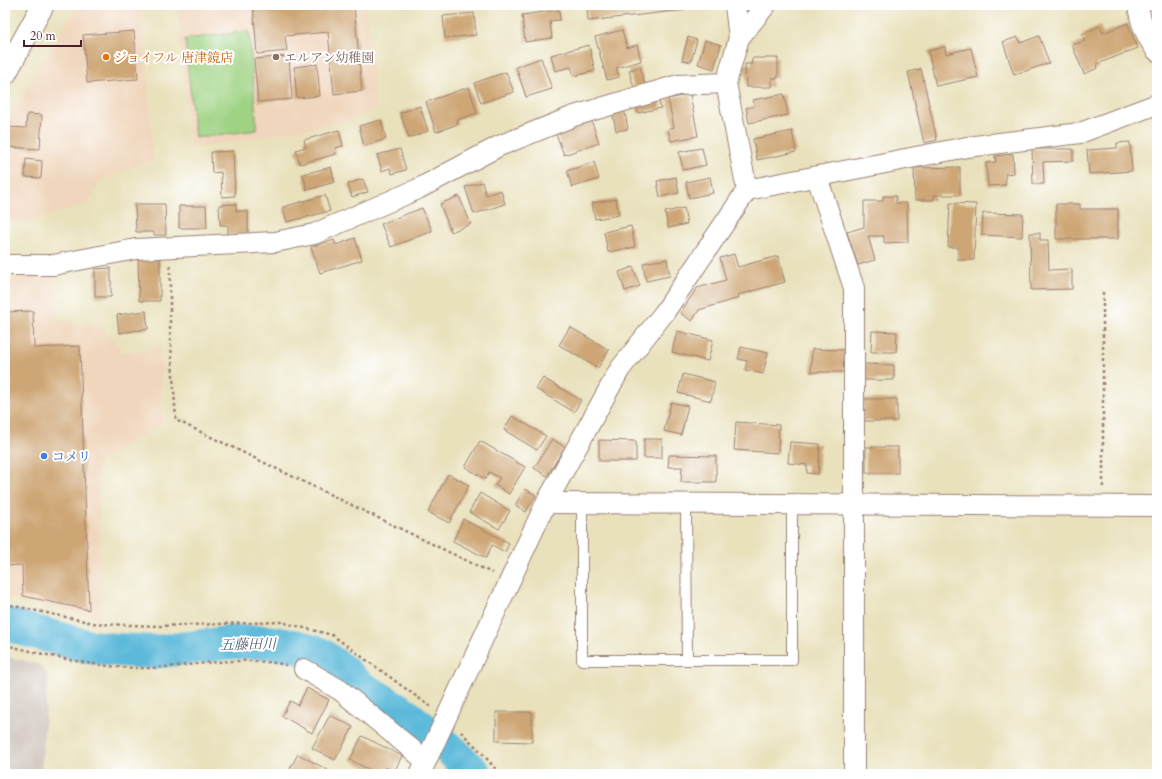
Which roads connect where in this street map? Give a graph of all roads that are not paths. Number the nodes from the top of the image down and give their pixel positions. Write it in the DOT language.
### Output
graph roads {
  1 [pos="44,5"];
  2 [pos="735,5"];
  3 [pos="766,5"];
  4 [pos="1138,5"];
  5 [pos="739,38"];
  6 [pos="1157,51"];
  7 [pos="5,74"];
  8 [pos="726,83"];
  9 [pos="1157,104"];
  10 [pos="817,177"];
  11 [pos="747,190"];
  12 [pos="5,266"];
  13 [pos="546,503"];
  14 [pos="582,503"];
  15 [pos="686,503"];
  16 [pos="792,504"];
  17 [pos="854,504"];
  18 [pos="1157,506"];
  19 [pos="686,660"];
  20 [pos="304,669"];
  21 [pos="423,767"];
  22 [pos="854,774"];
  1 -- 7 [label="main road"];
  2 -- 5 [label="street"];
  3 -- 5 [label="street"];
  4 -- 6 [label="street"];
  5 -- 8 [label="street"];
  8 -- 11 [label="street"];
  8 -- 12 [label="street"];
  9 -- 10 [label="street"];
  10 -- 11 [label="street"];
  10 -- 17 [label="street"];
  11 -- 13 [label="street"];
  13 -- 14 [label="street"];
  13 -- 21 [label="street"];
  14 -- 15 [label="street"];
  14 -- 19 [label="lane"];
  15 -- 16 [label="street"];
  15 -- 19 [label="lane"];
  16 -- 17 [label="street"];
  16 -- 19 [label="lane"];
  17 -- 18 [label="street"];
  17 -- 22 [label="street"];
  20 -- 21 [label="street"];
}
